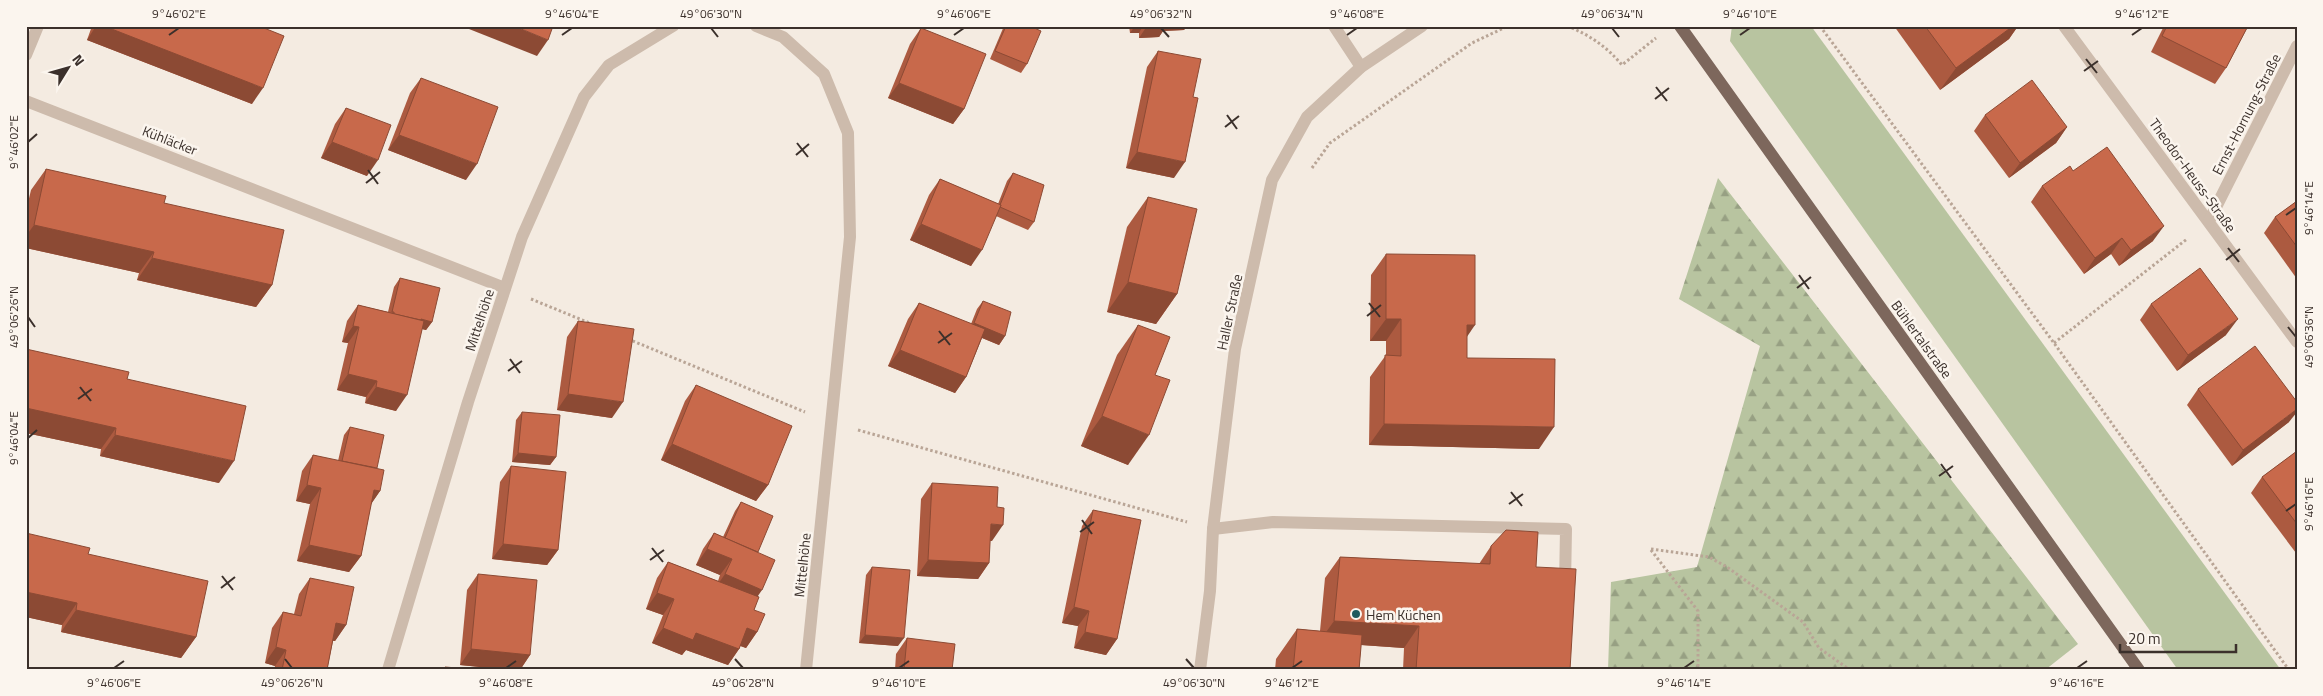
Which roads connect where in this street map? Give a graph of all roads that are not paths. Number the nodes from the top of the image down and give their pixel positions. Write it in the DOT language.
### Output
graph roads {
  1 [pos="38,26"];
  2 [pos="673,26"];
  3 [pos="756,26"];
  4 [pos="1334,26"];
  5 [pos="1422,26"];
  6 [pos="1680,26"];
  7 [pos="2064,26"];
  8 [pos="2297,46"];
  9 [pos="26,55"];
  10 [pos="1360,67"];
  11 [pos="26,101"];
  12 [pos="2209,221"];
  13 [pos="505,288"];
  14 [pos="2297,342"];
  15 [pos="1213,529"];
  16 [pos="1565,594"];
  17 [pos="388,670"];
  18 [pos="806,670"];
  19 [pos="1200,670"];
  20 [pos="2139,670"];
  1 -- 9 [label="street"];
  2 -- 13 [label="street, Mittelhöhe"];
  3 -- 18 [label="street, Mittelhöhe"];
  4 -- 10 [label="street"];
  5 -- 10 [label="street, Haller Straße"];
  6 -- 20 [label="main road, Bühlertalstraße"];
  7 -- 12 [label="street, Theodor-Heuss-Straße"];
  8 -- 12 [label="street, Ernst-Hornung-Straße"];
  10 -- 15 [label="street, Haller Straße"];
  11 -- 13 [label="street, Kühläcker"];
  12 -- 14 [label="street, Theodor-Heuss-Straße"];
  13 -- 17 [label="street, Mittelhöhe"];
  15 -- 16 [label="street"];
  15 -- 19 [label="street, Haller Straße"];
}
